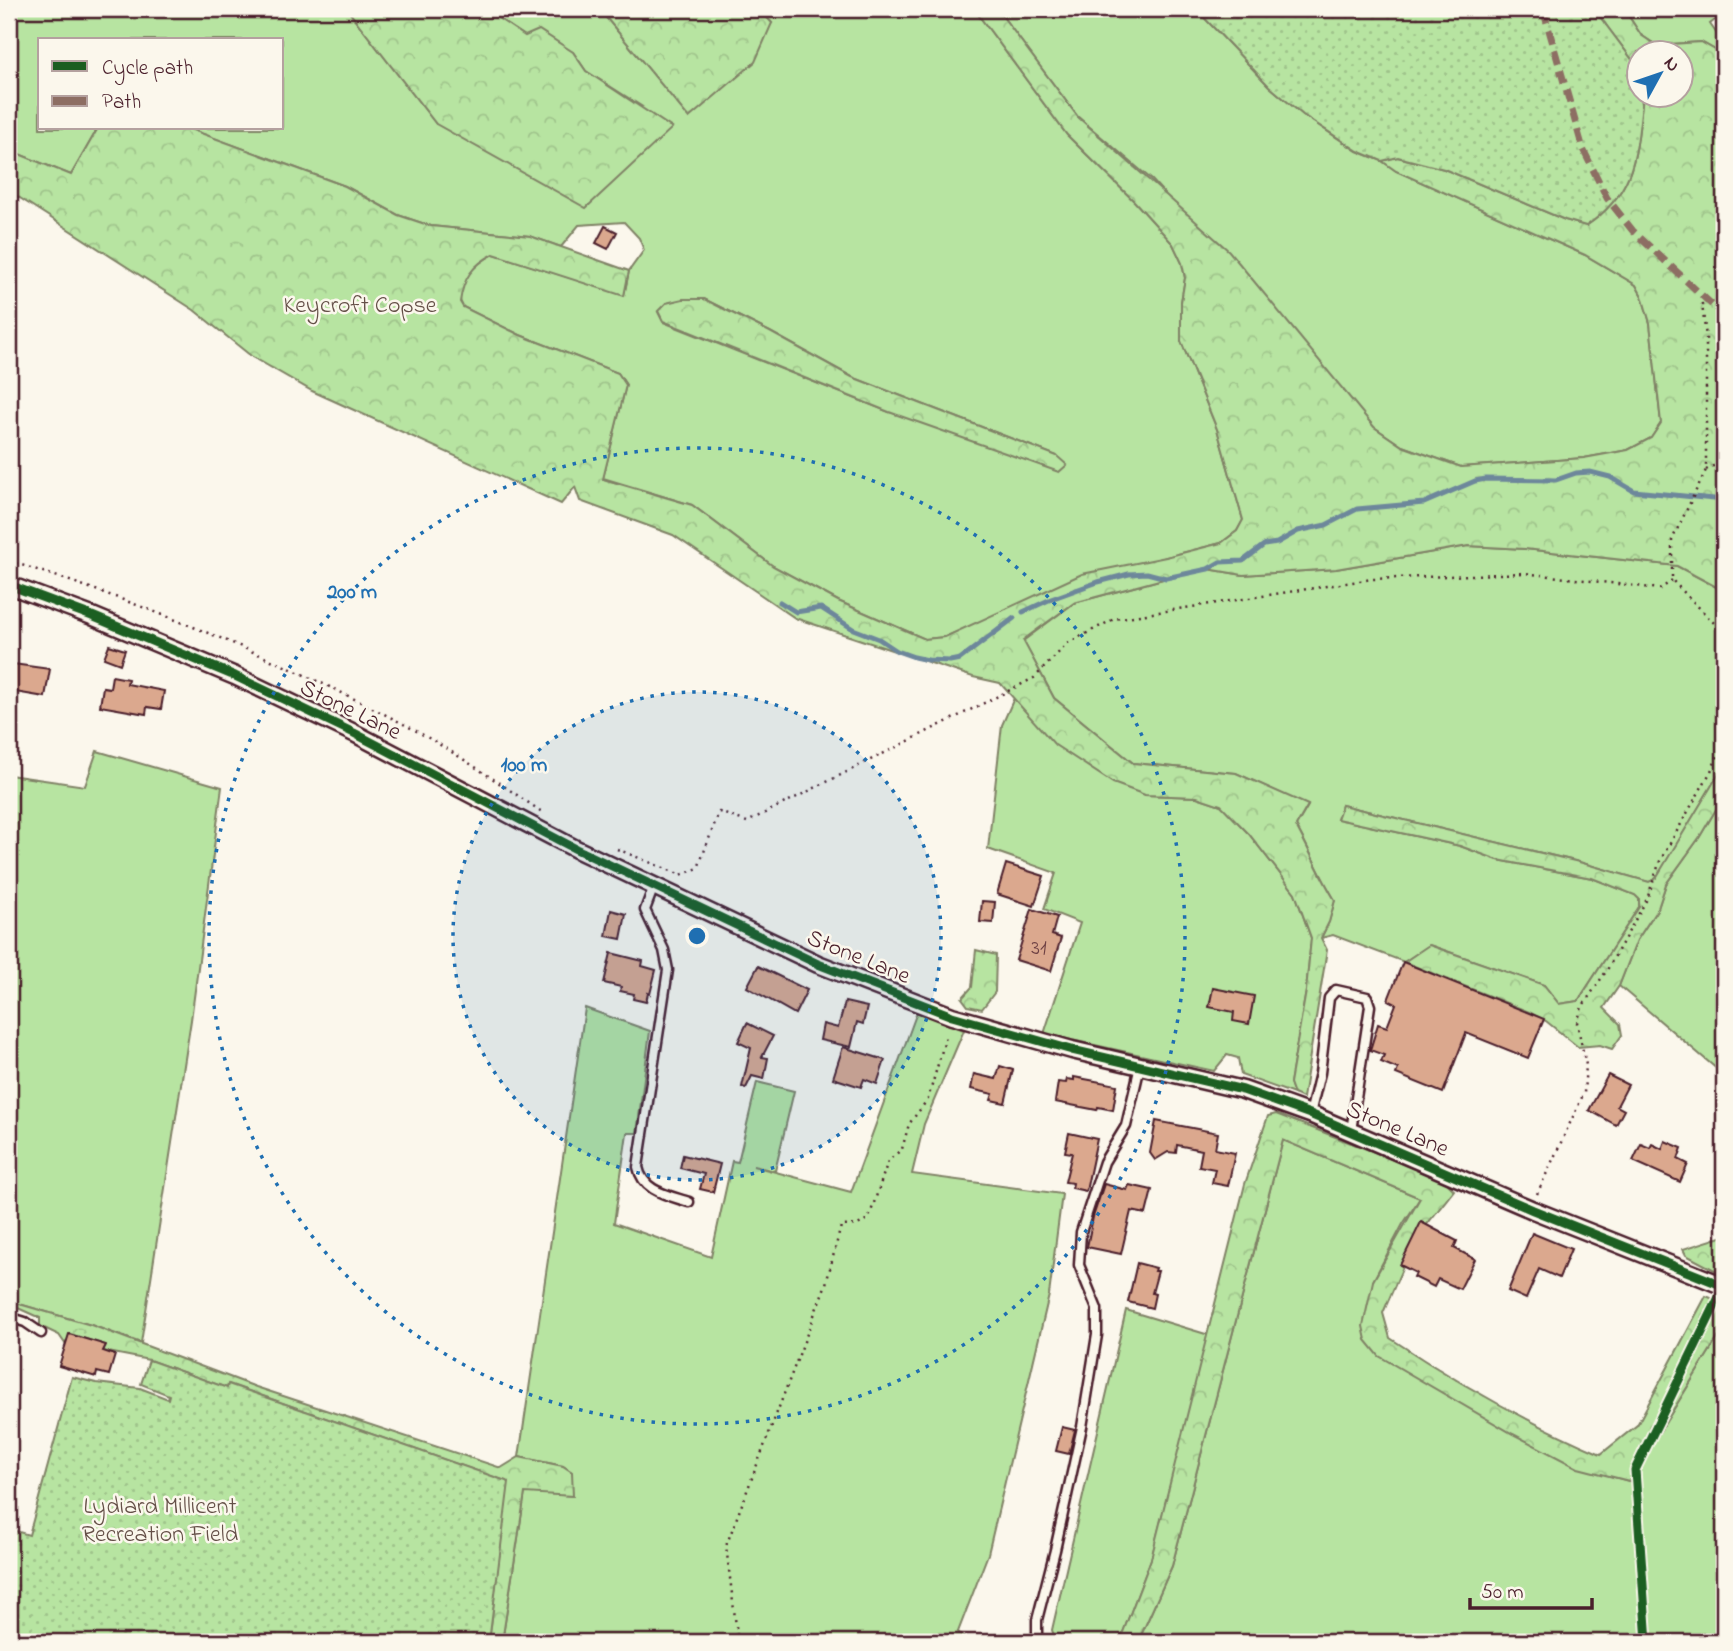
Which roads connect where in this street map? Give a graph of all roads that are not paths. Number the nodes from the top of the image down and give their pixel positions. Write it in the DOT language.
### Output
graph roads {
  1 [pos="9,585"];
  2 [pos="654,886"];
  3 [pos="1140,1066"];
  4 [pos="1310,1114"];
  5 [pos="1351,1130"];
  6 [pos="689,1202"];
  7 [pos="1724,1286"];
  8 [pos="9,1317"];
  9 [pos="41,1333"];
  10 [pos="1037,1642"];
  1 -- 2 [label="street, Stone Lane"];
  2 -- 3 [label="street, Stone Lane"];
  2 -- 6 [label="lane"];
  3 -- 4 [label="street, Stone Lane"];
  3 -- 10 [label="lane"];
  4 -- 5 [label="street, Stone Lane"];
  4 -- 5 [label="lane"];
  5 -- 7 [label="street, Stone Lane"];
  8 -- 9 [label="lane"];
}
